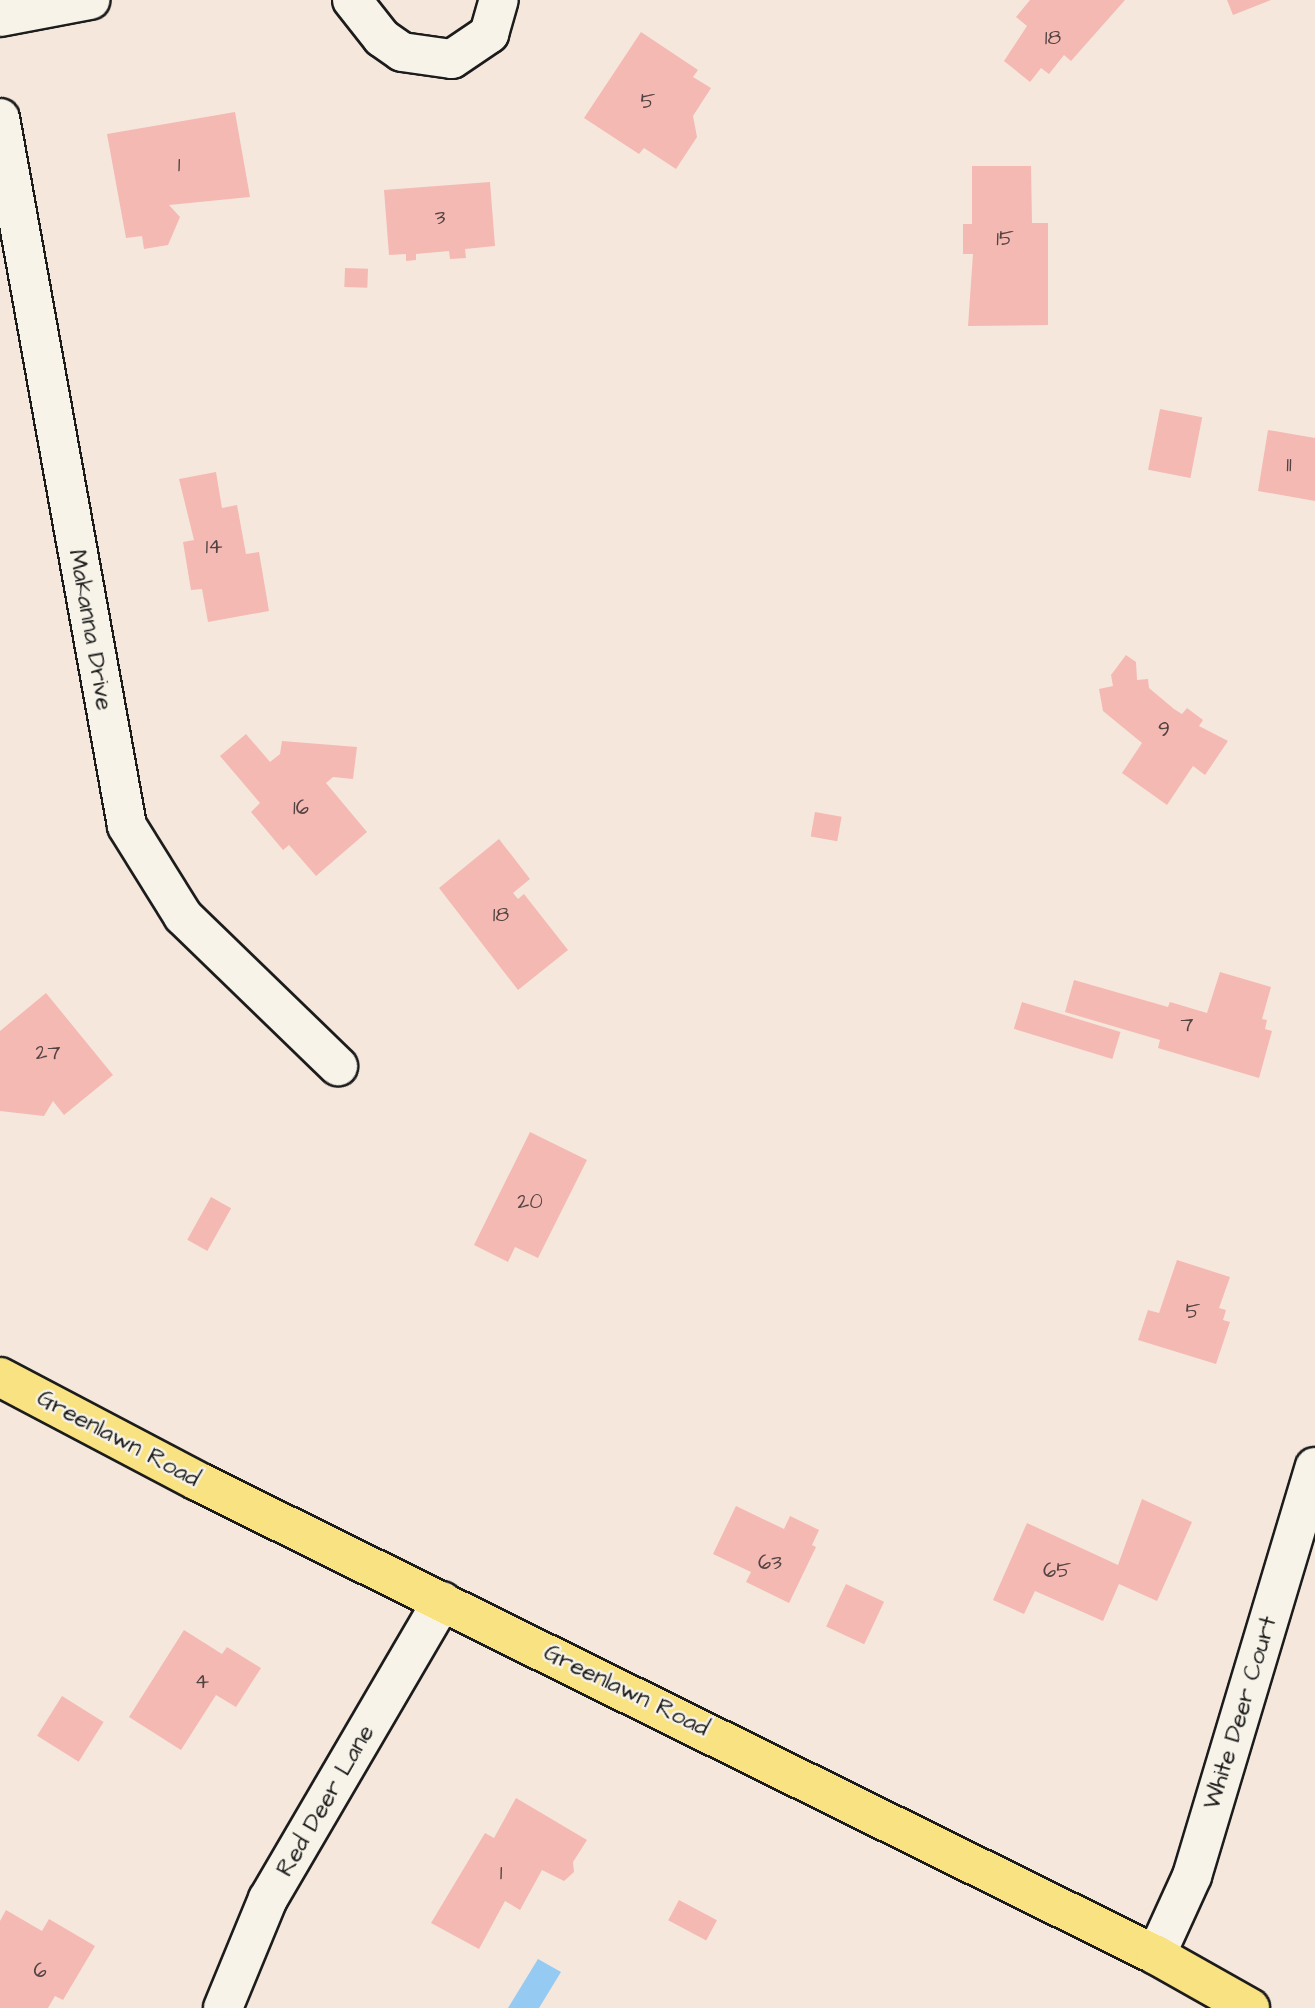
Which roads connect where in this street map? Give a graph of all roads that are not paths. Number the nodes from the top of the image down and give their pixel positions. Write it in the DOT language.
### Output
graph roads {
  1 [pos="90,0"];
  2 [pos="352,0"];
  3 [pos="499,0"];
  4 [pos="0,17"];
  5 [pos="0,117"];
  6 [pos="338,1066"];
  7 [pos="0,1377"];
  8 [pos="1315,1467"];
  9 [pos="442,1601"];
  10 [pos="1156,1955"];
  11 [pos="223,2008"];
  12 [pos="1250,2008"];
  1 -- 4 [label="street"];
  2 -- 3 [label="street"];
  5 -- 6 [label="street, Makanna Drive"];
  7 -- 9 [label="main road, Greenlawn Road"];
  8 -- 10 [label="street, White Deer Court"];
  9 -- 10 [label="main road, Greenlawn Road"];
  9 -- 11 [label="street, Red Deer Lane"];
  10 -- 12 [label="main road, Greenlawn Road"];
}
